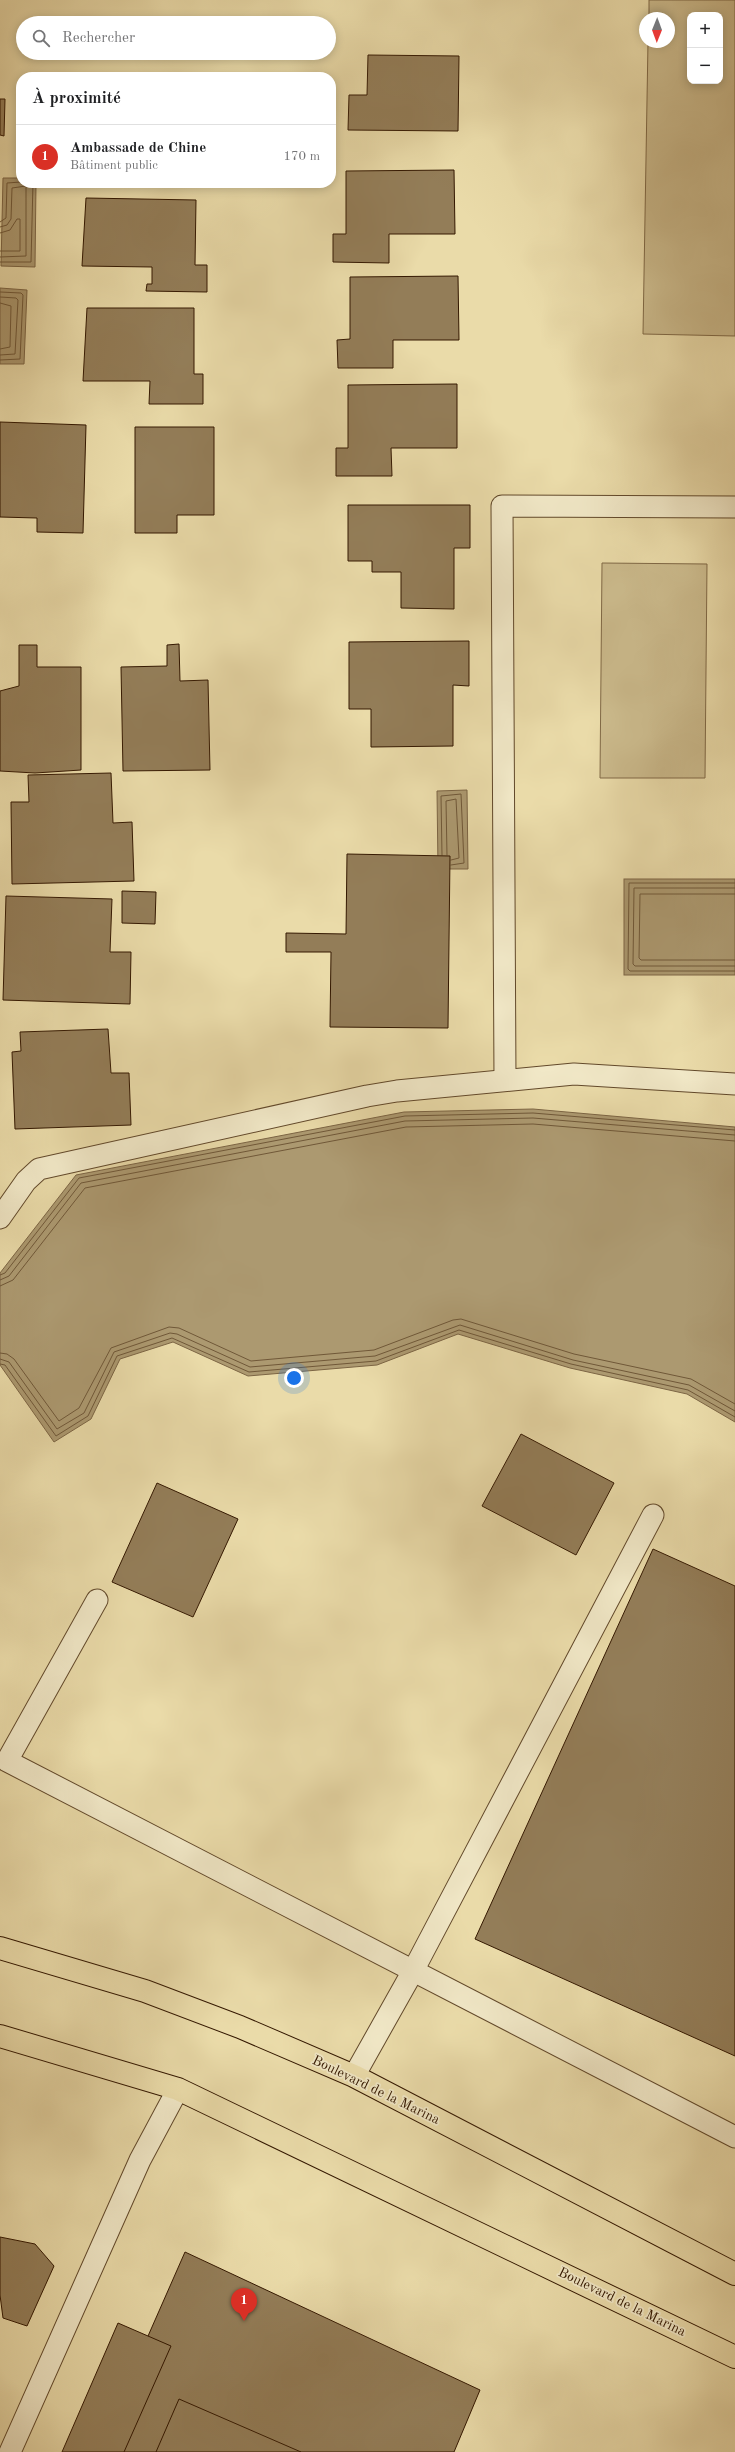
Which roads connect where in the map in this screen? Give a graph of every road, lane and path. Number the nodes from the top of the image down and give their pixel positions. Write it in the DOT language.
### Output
graph roads {
  1 [pos="735,507"];
  2 [pos="505,1080"];
  3 [pos="735,1084"];
  4 [pos="0,1218"];
  5 [pos="653,1515"];
  6 [pos="97,1600"];
  7 [pos="0,1948"];
  8 [pos="413,1971"];
  9 [pos="0,2036"];
  10 [pos="354,2076"];
  11 [pos="178,2089"];
  12 [pos="735,2137"];
  13 [pos="735,2274"];
  14 [pos="735,2357"];
  15 [pos="10,2452"];
  1 -- 2 [label="lane"];
  2 -- 3 [label="lane"];
  2 -- 4 [label="lane"];
  5 -- 8 [label="lane"];
  6 -- 8 [label="lane"];
  7 -- 10 [label="main road, Boulevard de la Marina"];
  8 -- 10 [label="lane"];
  8 -- 12 [label="lane"];
  9 -- 11 [label="main road, Boulevard de la Marina"];
  10 -- 13 [label="main road, Boulevard de la Marina"];
  11 -- 14 [label="main road, Boulevard de la Marina"];
  11 -- 15 [label="lane"];
}
